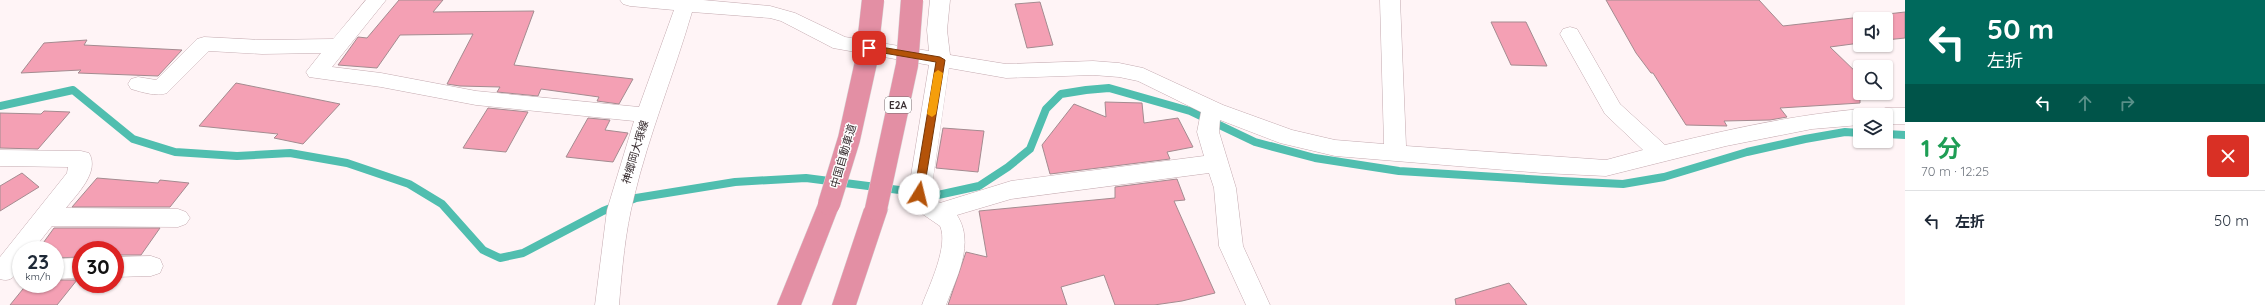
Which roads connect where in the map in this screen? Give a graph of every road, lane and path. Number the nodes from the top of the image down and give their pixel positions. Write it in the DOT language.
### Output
graph roads {
  1 [pos="376,0"];
  2 [pos="630,0"];
  3 [pos="873,0"];
  4 [pos="912,0"];
  5 [pos="940,0"];
  6 [pos="1390,0"];
  7 [pos="685,4"];
  8 [pos="1570,34"];
  9 [pos="338,46"];
  10 [pos="940,60"];
  11 [pos="138,84"];
  12 [pos="646,115"];
  13 [pos="1893,116"];
  14 [pos="1905,116"];
  15 [pos="1853,118"];
  16 [pos="1211,119"];
  17 [pos="1395,153"];
  18 [pos="1662,155"];
  19 [pos="0,158"];
  20 [pos="1218,163"];
  21 [pos="936,212"];
  22 [pos="46,217"];
  23 [pos="178,218"];
  24 [pos="151,266"];
  25 [pos="124,267"];
  26 [pos="8,272"];
  27 [pos="1253,304"];
  28 [pos="607,305"];
  29 [pos="789,305"];
  30 [pos="844,305"];
  31 [pos="934,305"];
  1 -- 9 [label="street"];
  2 -- 7 [label="street"];
  3 -- 29 [label="highway, 中国自動車道, bridge"];
  4 -- 30 [label="highway, E2A, bridge"];
  5 -- 10 [label="street"];
  6 -- 17 [label="street"];
  7 -- 10 [label="street"];
  7 -- 12 [label="street, 神郷岡大塚線"];
  8 -- 18 [label="street"];
  9 -- 11 [label="street"];
  9 -- 12 [label="street"];
  10 -- 16 [label="street"];
  10 -- 21 [label="street"];
  12 -- 28 [label="street, 神郷岡大塚線"];
  13 -- 14 [label="street"];
  15 -- 18 [label="street"];
  16 -- 17 [label="street"];
  16 -- 20 [label="street"];
  17 -- 18 [label="street"];
  19 -- 22 [label="street"];
  20 -- 21 [label="street"];
  20 -- 27 [label="street"];
  21 -- 31 [label="street"];
  22 -- 23 [label="street"];
  22 -- 26 [label="street"];
  24 -- 25 [label="street"];
}
